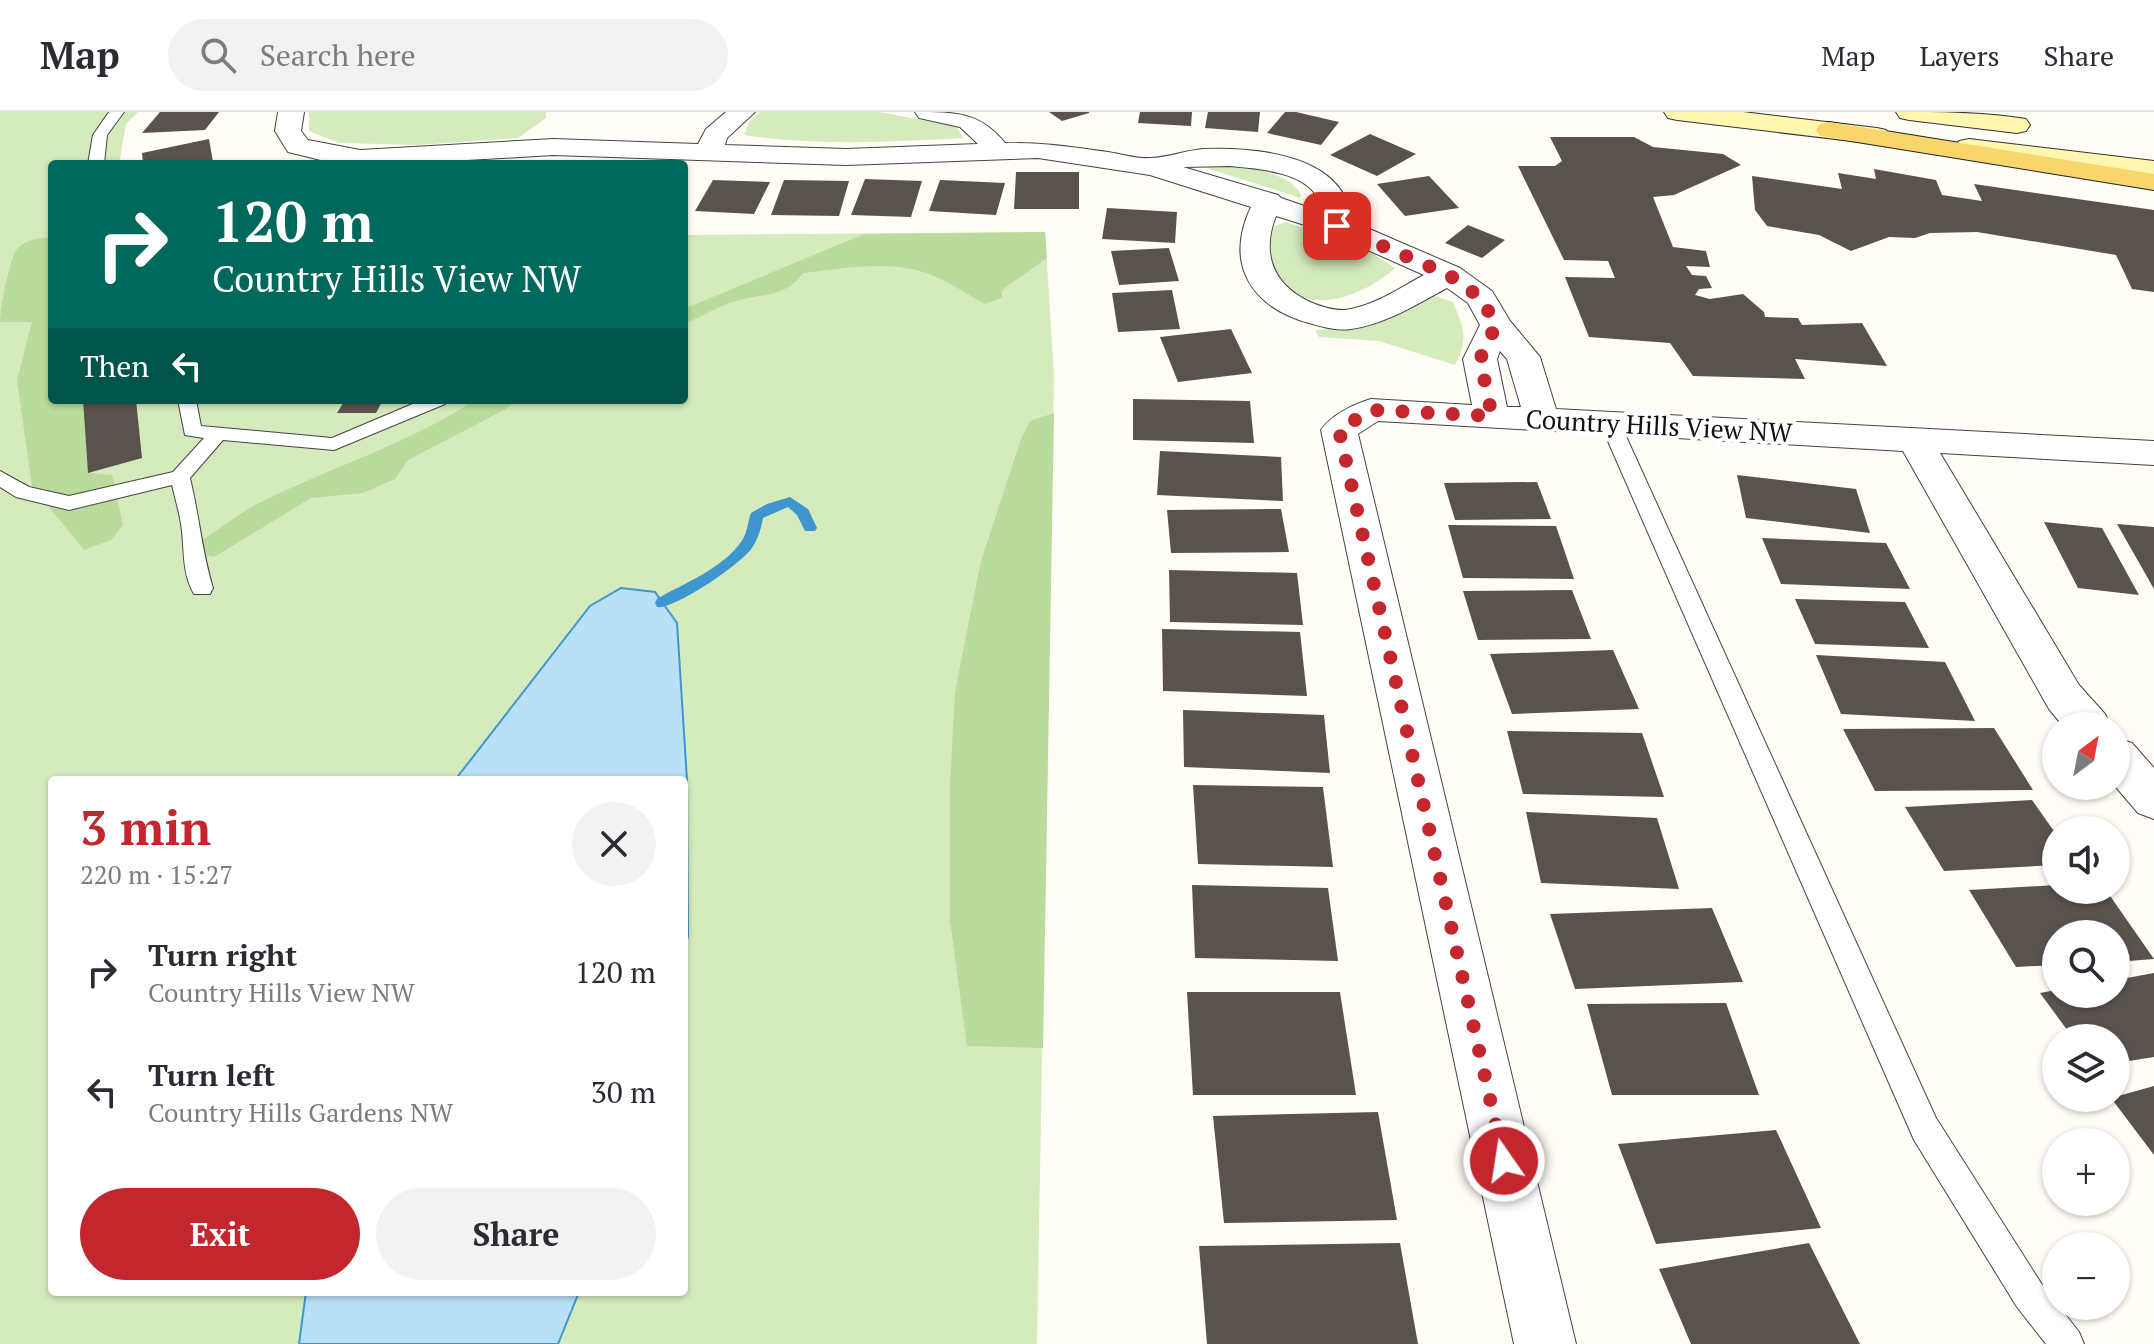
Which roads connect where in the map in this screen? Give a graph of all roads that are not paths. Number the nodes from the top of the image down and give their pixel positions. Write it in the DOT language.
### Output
graph roads {
  1 [pos="117,112"];
  2 [pos="291,112"];
  3 [pos="742,112"];
  4 [pos="928,112"];
  5 [pos="1677,112"];
  6 [pos="1909,112"];
  7 [pos="564,121"];
  8 [pos="2042,128"];
  9 [pos="1829,130"];
  10 [pos="553,147"];
  11 [pos="709,150"];
  12 [pos="996,151"];
  13 [pos="96,160"];
  14 [pos="1154,167"];
  15 [pos="2154,169"];
  16 [pos="2154,182"];
  17 [pos="1268,201"];
  18 [pos="1337,226"];
  19 [pos="1449,275"];
  20 [pos="1496,325"];
  21 [pos="188,404"];
  22 [pos="429,404"];
  23 [pos="1492,416"];
  24 [pos="1541,419"];
  25 [pos="1610,423"];
  26 [pos="218,434"];
  27 [pos="1915,441"];
  28 [pos="2154,453"];
  29 [pos="180,477"];
  30 [pos="0,478"];
  31 [pos="202,588"];
  32 [pos="2077,712"];
  33 [pos="2130,772"];
  34 [pos="2154,800"];
  35 [pos="1545,1344"];
  36 [pos="2067,1344"];
  1 -- 13 [label="lane"];
  2 -- 10 [label="street"];
  3 -- 11 [label="street"];
  4 -- 12 [label="street"];
  5 -- 9 [label="main road"];
  6 -- 8 [label="main road"];
  7 -- 10 [label="street"];
  9 -- 15 [label="main road"];
  9 -- 16 [label="main road"];
  10 -- 11 [label="street"];
  11 -- 12 [label="street"];
  12 -- 14 [label="street"];
  14 -- 17 [label="street"];
  14 -- 18 [label="street"];
  17 -- 18 [label="street"];
  17 -- 19 [label="street"];
  18 -- 19 [label="street"];
  19 -- 20 [label="street"];
  20 -- 23 [label="street"];
  20 -- 24 [label="street"];
  21 -- 26 [label="lane"];
  22 -- 26 [label="lane"];
  23 -- 24 [label="street, Country Hills View NW"];
  23 -- 35 [label="street, Country Hills View NW"];
  24 -- 25 [label="street, Country Hills View NW"];
  25 -- 27 [label="street, Country Hills View NW"];
  25 -- 36 [label="lane"];
  26 -- 29 [label="lane"];
  27 -- 28 [label="street, Country Hills View NW"];
  27 -- 32 [label="street"];
  29 -- 30 [label="lane"];
  29 -- 31 [label="lane"];
  33 -- 34 [label="street"];
}
